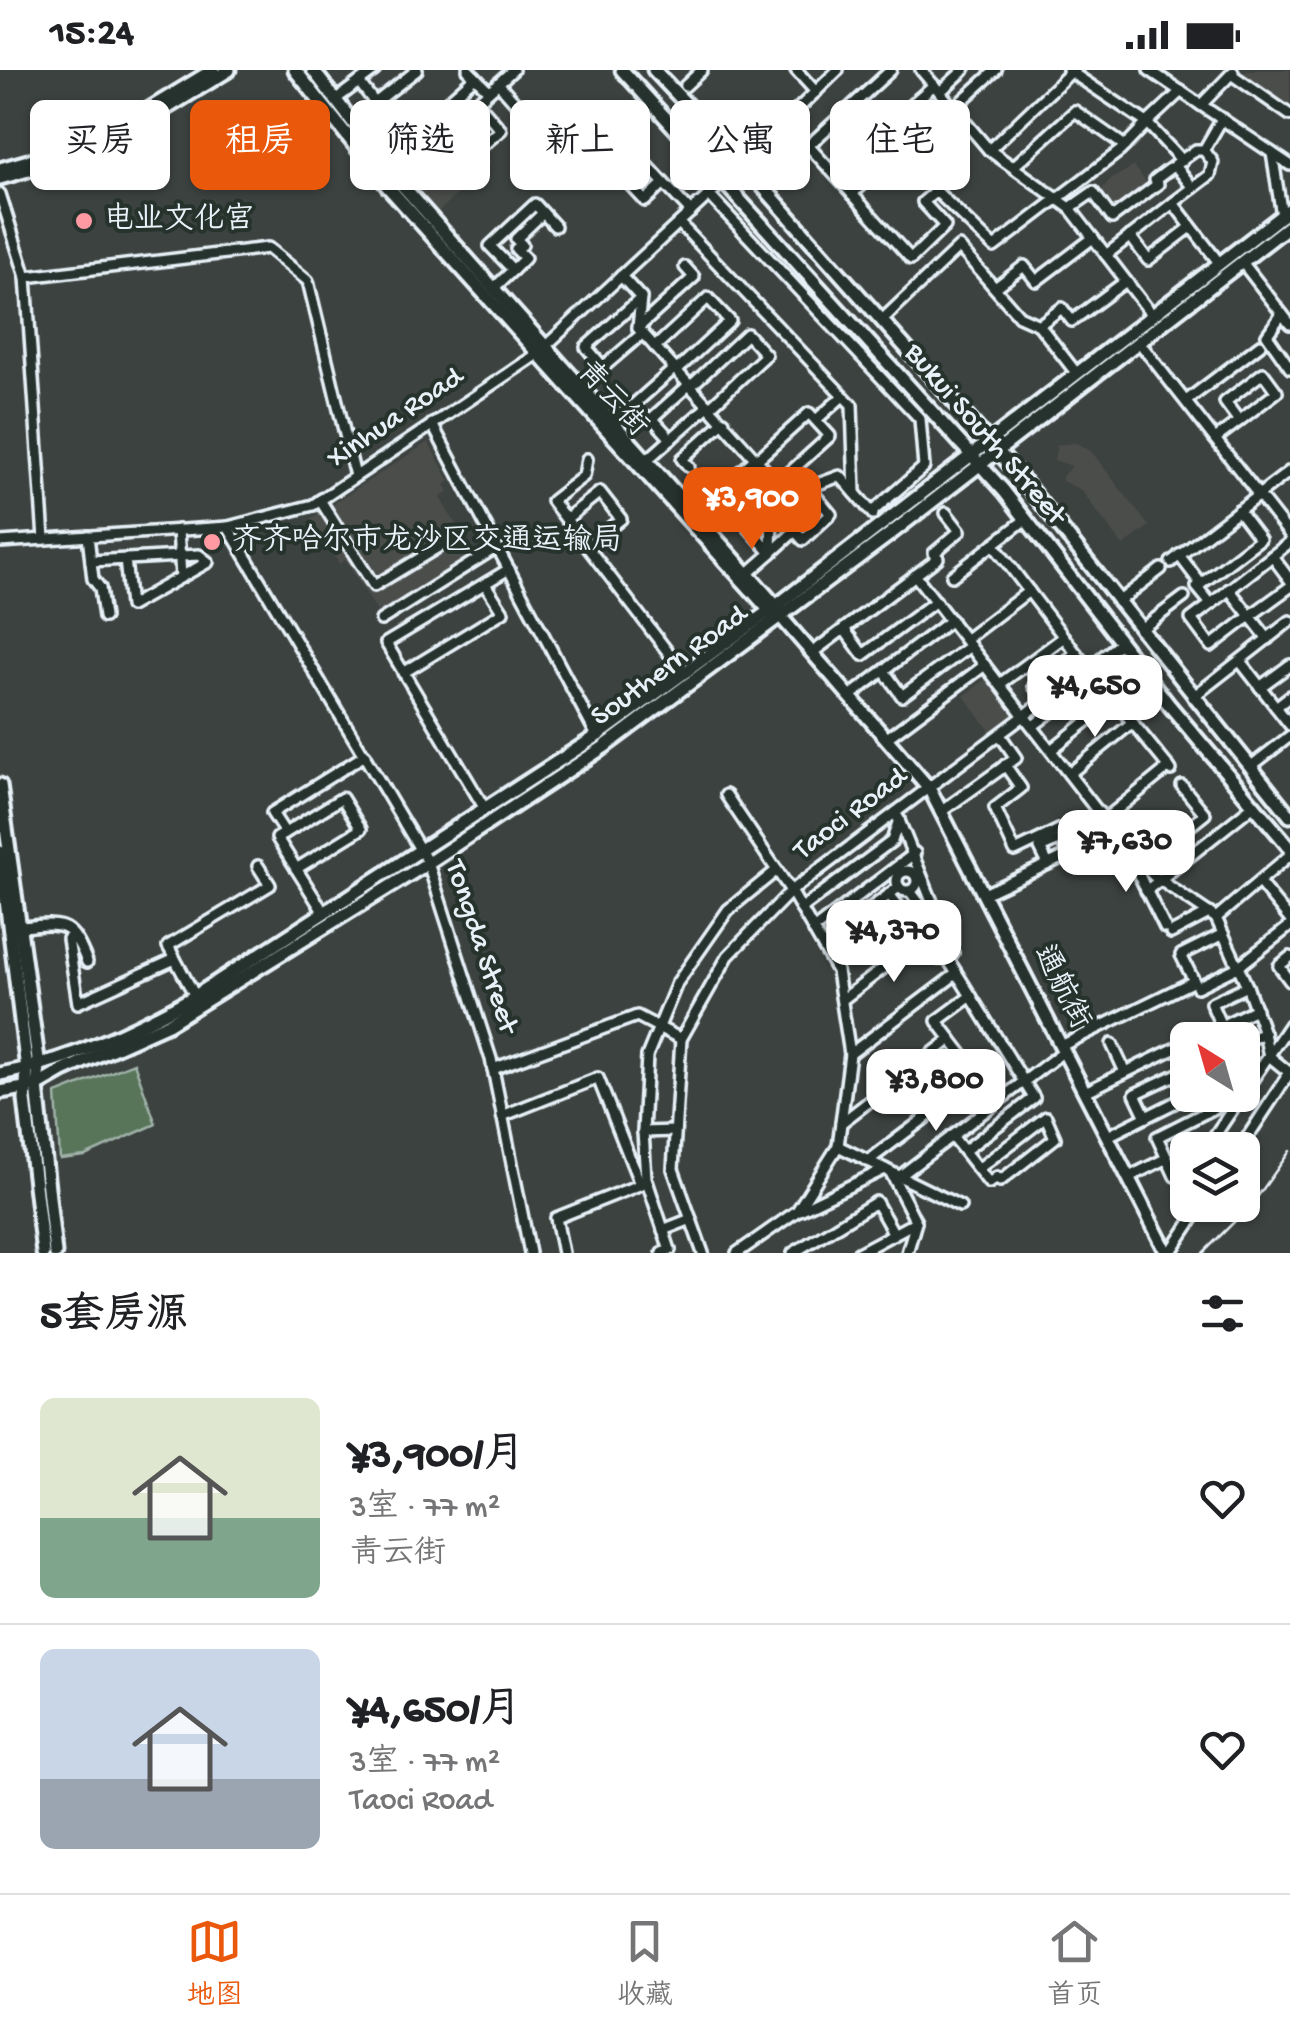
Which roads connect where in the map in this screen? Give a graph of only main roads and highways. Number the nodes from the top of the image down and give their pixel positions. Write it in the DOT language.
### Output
graph roads {
  1 [pos="213,70"];
  2 [pos="229,70"];
  3 [pos="296,70"];
  4 [pos="313,70"];
  5 [pos="622,70"];
  6 [pos="654,70"];
  7 [pos="0,170"];
  8 [pos="0,178"];
  9 [pos="1287,216"];
  10 [pos="540,351"];
  11 [pos="994,446"];
  12 [pos="976,460"];
  13 [pos="775,611"];
  14 [pos="0,785"];
  15 [pos="1290,816"];
  16 [pos="2,817"];
  17 [pos="1290,848"];
  18 [pos="0,852"];
  19 [pos="33,1068"];
  20 [pos="0,1074"];
  21 [pos="32,1087"];
  22 [pos="0,1092"];
  23 [pos="43,1253"];
  24 [pos="55,1253"];
  25 [pos="1169,1253"];
  1 -- 7 [label="main road"];
  2 -- 8 [label="main road"];
  3 -- 10 [label="main road, 青云街"];
  4 -- 10 [label="main road, 青云街"];
  5 -- 12 [label="main road, Bukui South Street"];
  6 -- 11 [label="main road"];
  9 -- 11 [label="main road, Southern Road"];
  9 -- 11 [label="main road, Southern Road"];
  10 -- 13 [label="main road, 青云街"];
  10 -- 13 [label="main road, 青云街"];
  11 -- 12 [label="main road, Southern Road"];
  11 -- 15 [label="main road"];
  12 -- 13 [label="main road, Southern Road"];
  12 -- 13 [label="main road, Southern Road"];
  12 -- 17 [label="main road, Bukui South Street"];
  13 -- 19 [label="main road, Southern Road"];
  13 -- 21 [label="main road, Southern Road"];
  13 -- 25 [label="main road, 通航街"];
  14 -- 16 [label="main road"];
  16 -- 19 [label="main road"];
  18 -- 19 [label="main road"];
  19 -- 20 [label="main road, Southern Road"];
  19 -- 21 [label="main road"];
  21 -- 22 [label="main road, Southern Road"];
  21 -- 23 [label="main road"];
  21 -- 24 [label="main road"];
}
